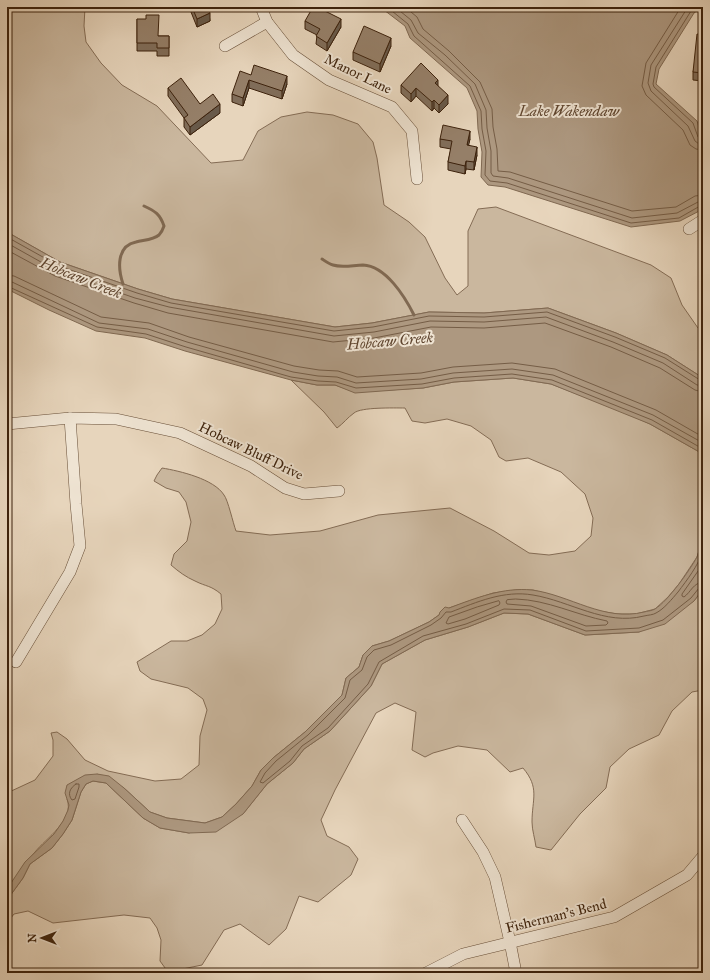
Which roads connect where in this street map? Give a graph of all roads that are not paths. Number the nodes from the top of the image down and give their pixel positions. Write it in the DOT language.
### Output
graph roads {
  1 [pos="261,7"];
  2 [pos="267,22"];
  3 [pos="225,46"];
  4 [pos="417,179"];
  5 [pos="703,220"];
  6 [pos="688,229"];
  7 [pos="70,418"];
  8 [pos="7,424"];
  9 [pos="340,491"];
  10 [pos="16,662"];
  11 [pos="462,820"];
  12 [pos="703,856"];
  13 [pos="510,942"];
  14 [pos="426,973"];
  15 [pos="516,973"];
  1 -- 2 [label="street, Manor Lane"];
  2 -- 3 [label="street"];
  2 -- 4 [label="street, Manor Lane"];
  5 -- 6 [label="street"];
  7 -- 8 [label="street, Hobcaw Bluff Drive"];
  7 -- 9 [label="street, Hobcaw Bluff Drive"];
  7 -- 10 [label="street"];
  11 -- 13 [label="street"];
  12 -- 13 [label="street, Fisherman's Bend"];
  13 -- 14 [label="street, Fisherman's Bend"];
  13 -- 15 [label="street"];
}
